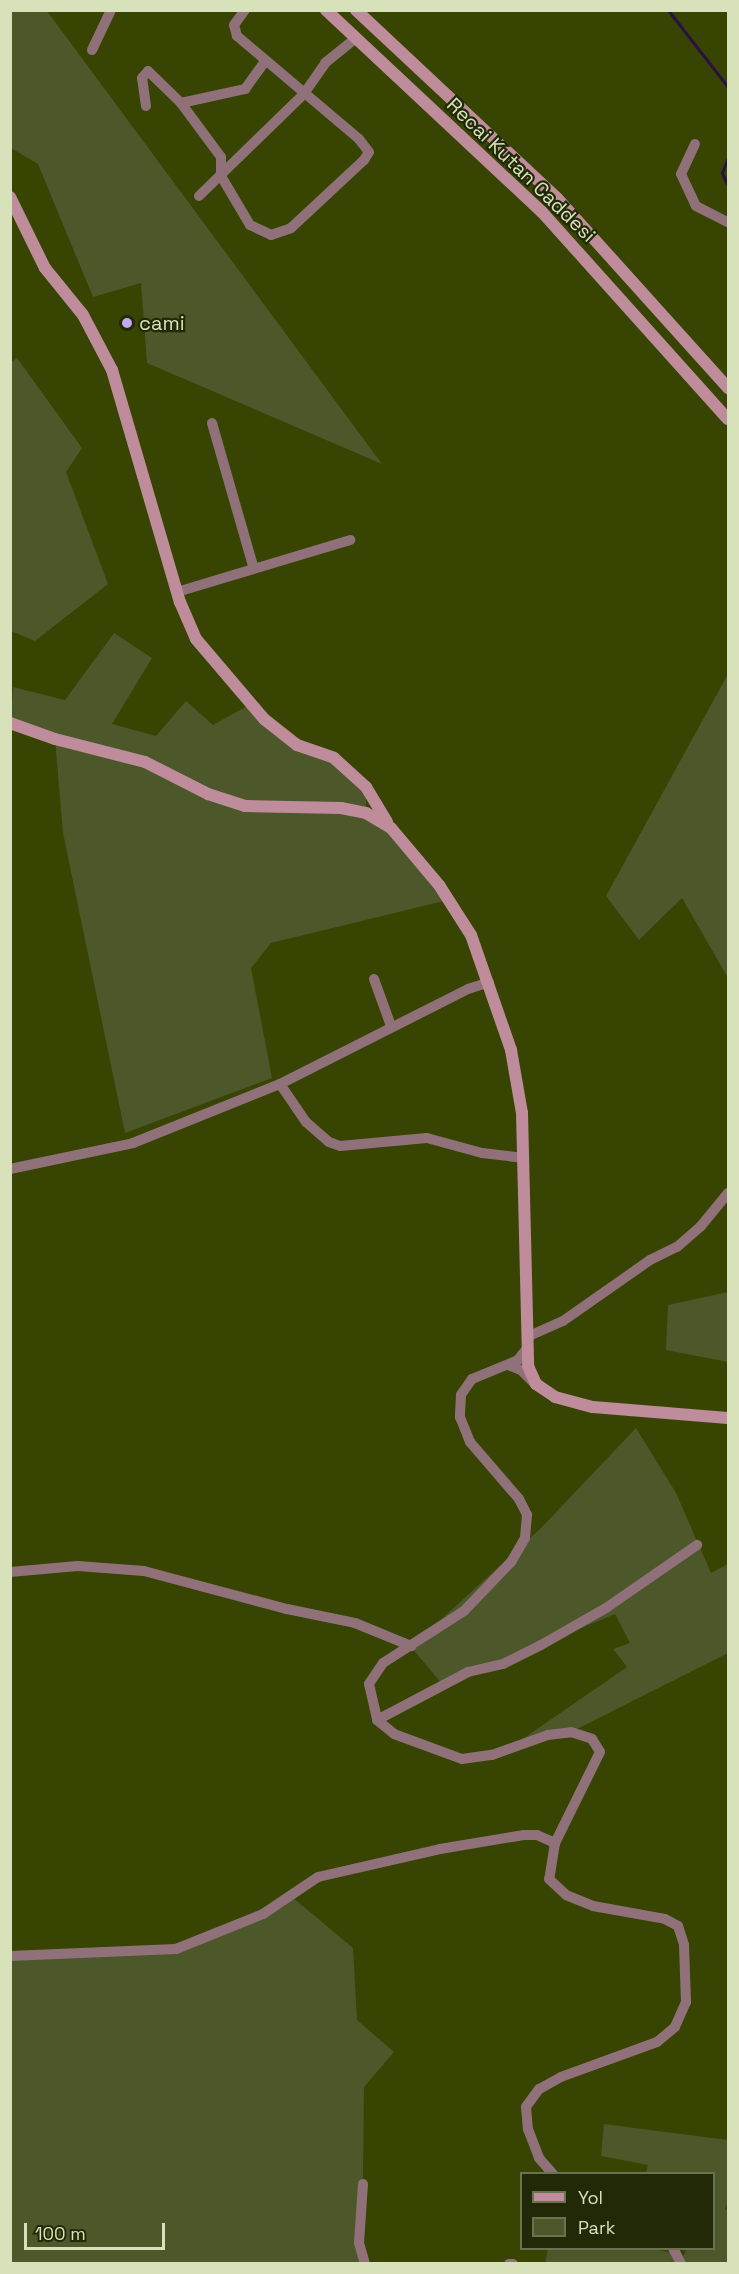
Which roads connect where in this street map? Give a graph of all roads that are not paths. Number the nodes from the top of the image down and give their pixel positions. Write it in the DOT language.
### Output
graph roads {
  1 [pos="111,10"];
  2 [pos="245,10"];
  3 [pos="326,10"];
  4 [pos="356,10"];
  5 [pos="356,38"];
  6 [pos="92,50"];
  7 [pos="266,61"];
  8 [pos="303,95"];
  9 [pos="180,103"];
  10 [pos="146,106"];
  11 [pos="695,144"];
  12 [pos="221,176"];
  13 [pos="199,196"];
  14 [pos="11,198"];
  15 [pos="729,222"];
  16 [pos="729,388"];
  17 [pos="729,419"];
  18 [pos="212,423"];
  19 [pos="350,540"];
  20 [pos="253,566"];
  21 [pos="177,592"];
  22 [pos="10,723"];
  23 [pos="391,828"];
  24 [pos="374,979"];
  25 [pos="489,982"];
  26 [pos="392,1026"];
  27 [pos="280,1084"];
  28 [pos="524,1158"];
  29 [pos="10,1169"];
  30 [pos="729,1193"];
  31 [pos="528,1341"];
  32 [pos="507,1365"];
  33 [pos="536,1384"];
  34 [pos="729,1418"];
  35 [pos="697,1545"];
  36 [pos="10,1572"];
  37 [pos="411,1647"];
  38 [pos="377,1720"];
  39 [pos="555,1843"];
  40 [pos="10,1956"];
  41 [pos="551,2172"];
  42 [pos="363,2184"];
  43 [pos="674,2250"];
  44 [pos="365,2264"];
  45 [pos="681,2264"];
  1 -- 6 [label="street"];
  2 -- 7 [label="street"];
  3 -- 5 [label="street, Recai Kutan Caddesi"];
  4 -- 16 [label="street, Recai Kutan Caddesi"];
  5 -- 8 [label="street"];
  5 -- 17 [label="street, Recai Kutan Caddesi"];
  7 -- 8 [label="street"];
  7 -- 9 [label="street"];
  8 -- 12 [label="street"];
  8 -- 12 [label="street"];
  9 -- 10 [label="street"];
  9 -- 12 [label="street"];
  11 -- 15 [label="street"];
  12 -- 13 [label="street"];
  14 -- 21 [label="street"];
  18 -- 20 [label="street"];
  19 -- 20 [label="street"];
  20 -- 21 [label="street"];
  21 -- 23 [label="street"];
  22 -- 23 [label="street"];
  23 -- 25 [label="street"];
  24 -- 26 [label="street"];
  25 -- 26 [label="street"];
  25 -- 28 [label="street"];
  26 -- 27 [label="street"];
  27 -- 28 [label="street"];
  27 -- 29 [label="street"];
  28 -- 31 [label="street"];
  30 -- 31 [label="street"];
  31 -- 32 [label="street"];
  31 -- 33 [label="street"];
  32 -- 33 [label="street"];
  32 -- 37 [label="street"];
  33 -- 34 [label="street"];
  35 -- 38 [label="street"];
  36 -- 37 [label="street"];
  37 -- 38 [label="street"];
  38 -- 39 [label="street"];
  39 -- 40 [label="street"];
  39 -- 41 [label="street"];
  42 -- 44 [label="street"];
  43 -- 45 [label="street"];
}
